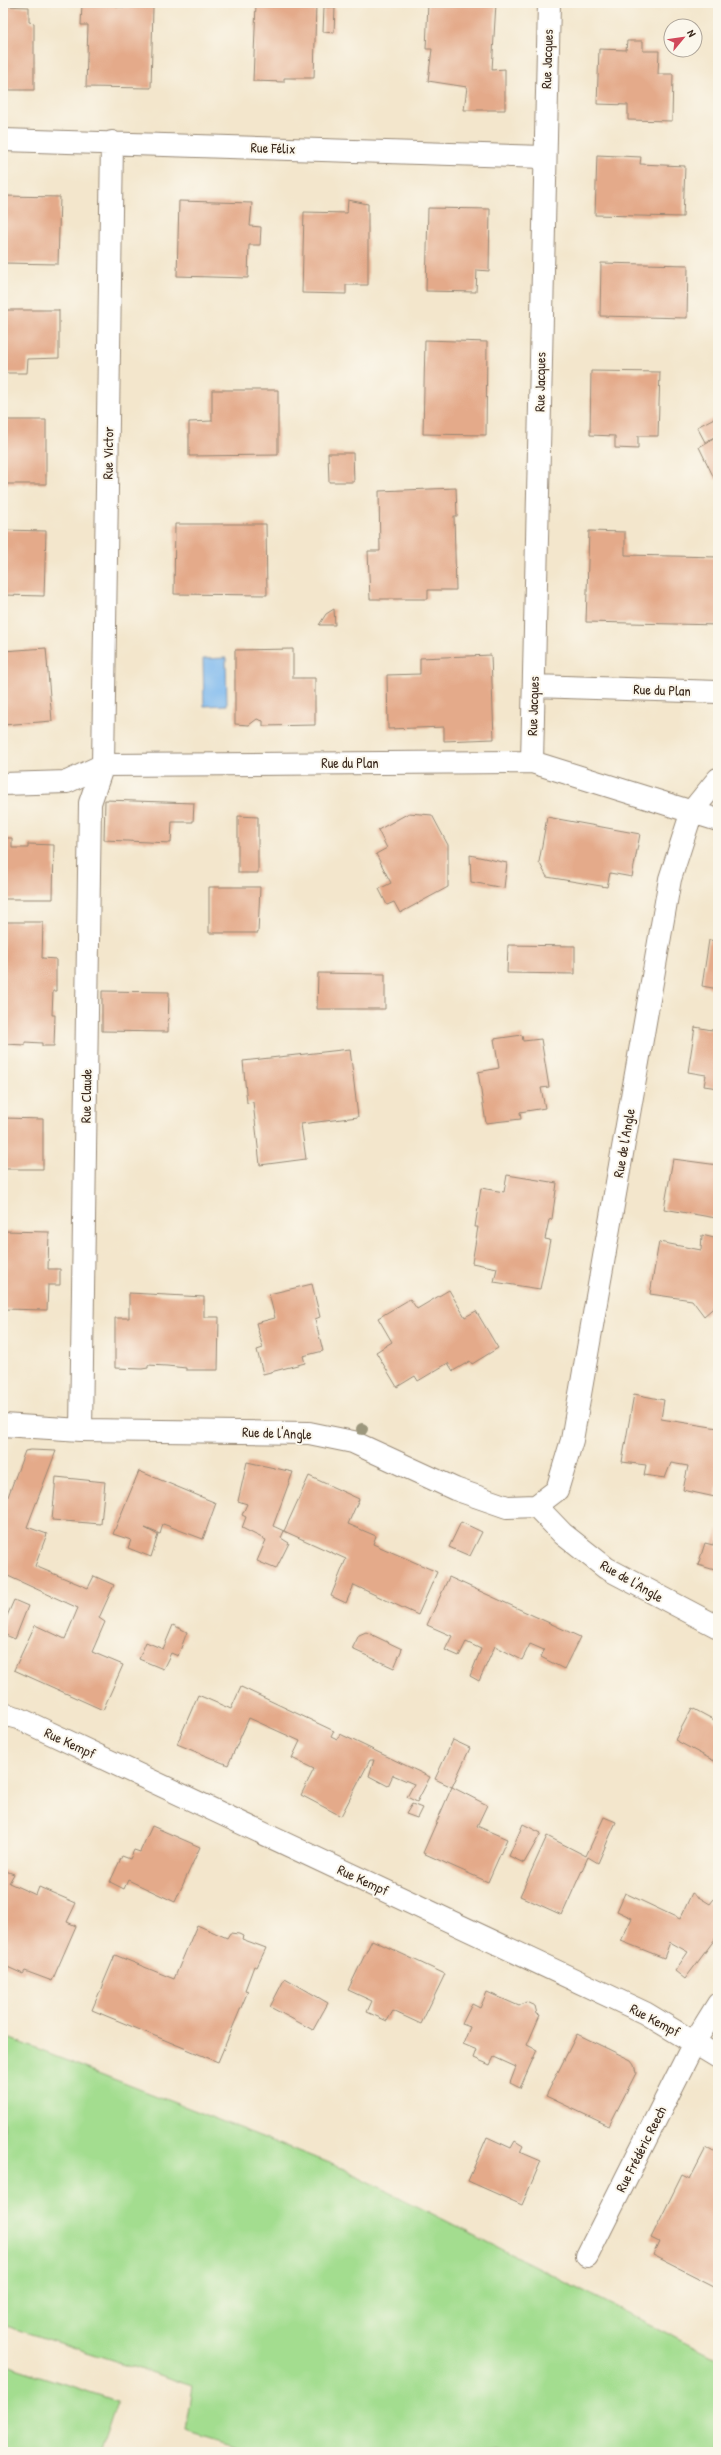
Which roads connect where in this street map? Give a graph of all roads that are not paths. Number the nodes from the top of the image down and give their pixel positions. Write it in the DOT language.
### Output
graph roads {
  1 [pos="549,3"];
  2 [pos="3,140"];
  3 [pos="112,142"];
  4 [pos="544,157"];
  5 [pos="534,686"];
  6 [pos="718,692"];
  7 [pos="532,762"];
  8 [pos="103,765"];
  9 [pos="718,779"];
  10 [pos="3,784"];
  11 [pos="692,811"];
  12 [pos="718,820"];
  13 [pos="3,1425"];
  14 [pos="81,1430"];
  15 [pos="536,1506"];
  16 [pos="718,1628"];
  17 [pos="3,1714"];
  18 [pos="718,2004"];
  19 [pos="695,2041"];
  20 [pos="718,2057"];
  21 [pos="587,2256"];
  1 -- 4 [label="street, Rue Jacques"];
  2 -- 3 [label="street, Rue Félix"];
  3 -- 4 [label="street, Rue Félix"];
  3 -- 8 [label="street, Rue Victor"];
  4 -- 5 [label="street, Rue Jacques"];
  5 -- 6 [label="street, Rue du Plan"];
  5 -- 7 [label="street, Rue Jacques"];
  7 -- 8 [label="street, Rue du Plan"];
  7 -- 11 [label="street, Rue du Plan"];
  8 -- 10 [label="street, Rue du Plan"];
  8 -- 14 [label="street, Rue Claude"];
  9 -- 11 [label="street, Rue de l'Angle"];
  11 -- 12 [label="street, Rue du Plan"];
  11 -- 15 [label="street, Rue de l'Angle"];
  13 -- 14 [label="street, Rue de l'Angle"];
  14 -- 15 [label="street, Rue de l'Angle"];
  15 -- 16 [label="street, Rue de l'Angle"];
  17 -- 19 [label="street, Rue Kempf"];
  18 -- 19 [label="street, Rue Frédéric Reech"];
  19 -- 20 [label="street, Rue Kempf"];
  19 -- 21 [label="street, Rue Frédéric Reech"];
}
